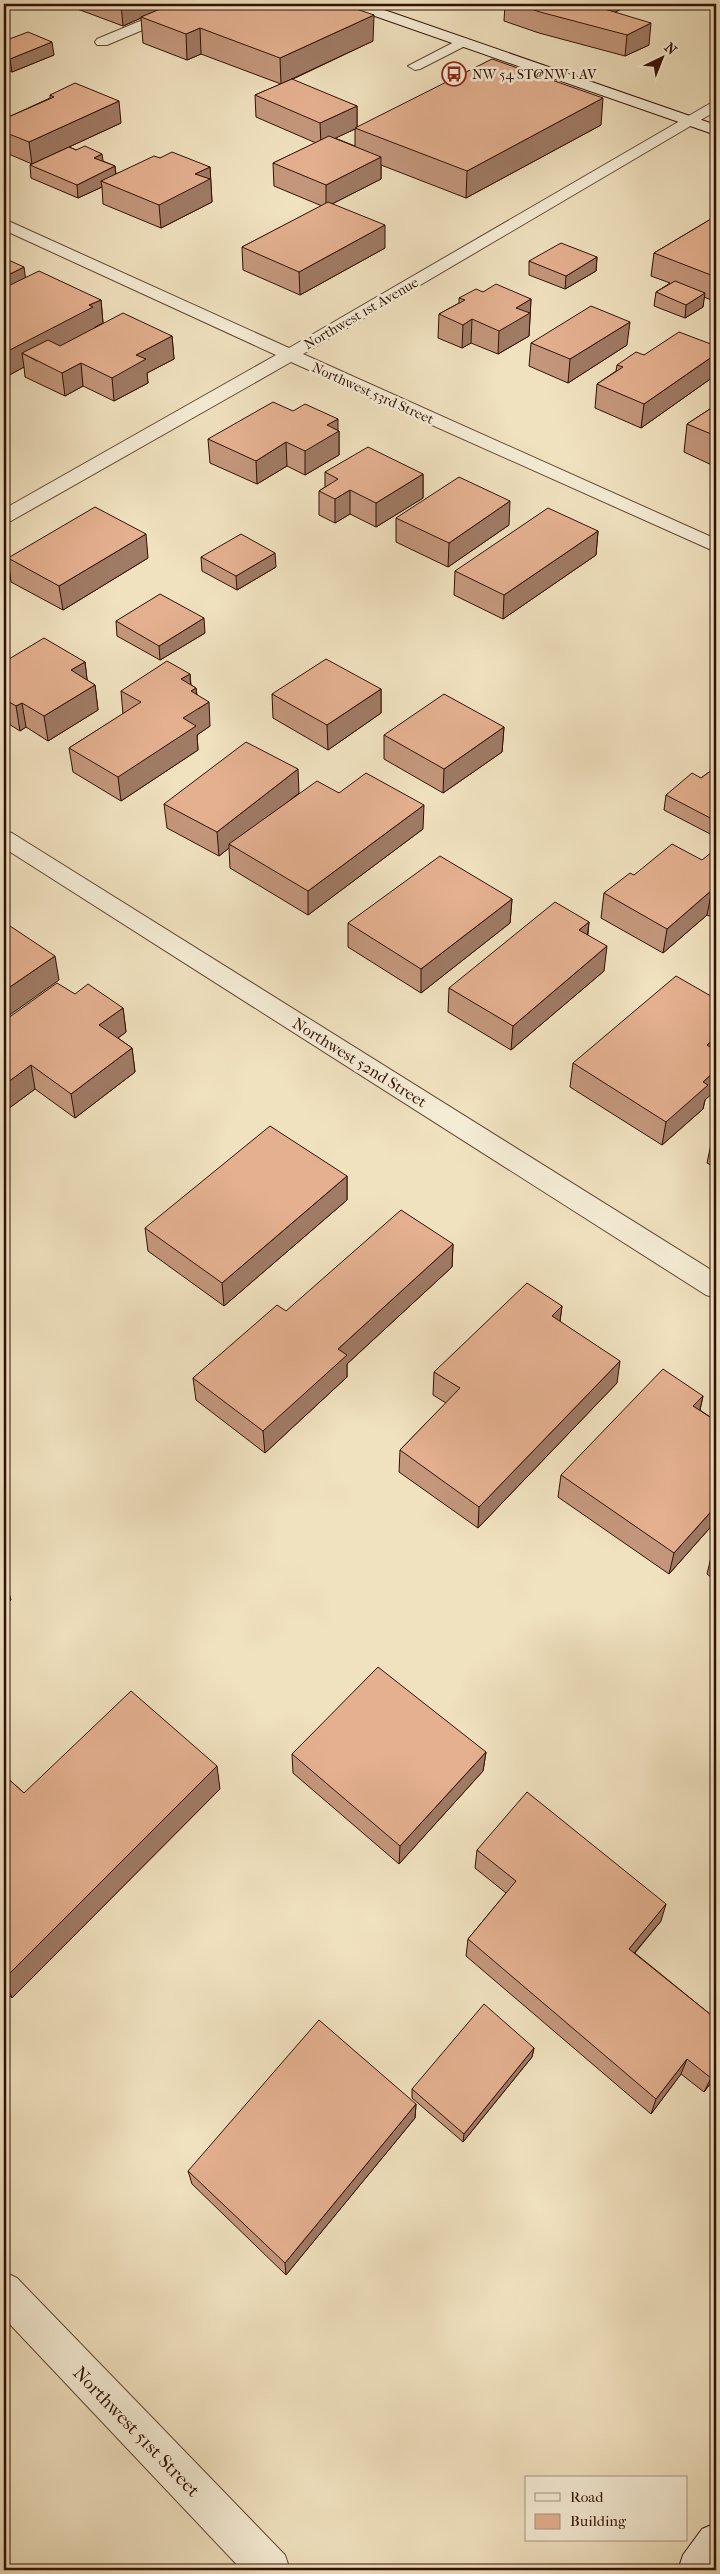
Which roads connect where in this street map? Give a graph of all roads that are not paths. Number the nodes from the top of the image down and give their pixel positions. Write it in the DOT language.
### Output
graph roads {
  1 [pos="192,4"];
  2 [pos="366,5"];
  3 [pos="102,42"];
  4 [pos="462,42"];
  5 [pos="415,66"];
  6 [pos="716,105"];
  7 [pos="689,121"];
  8 [pos="716,130"];
  9 [pos="4,224"];
  10 [pos="290,355"];
  11 [pos="4,517"];
  12 [pos="716,546"];
  13 [pos="4,838"];
  14 [pos="716,1287"];
  15 [pos="4,2291"];
  16 [pos="716,2543"];
  17 [pos="270,2570"];
  18 [pos="698,2570"];
  1 -- 3 [label="street"];
  2 -- 4 [label="street"];
  4 -- 5 [label="street"];
  4 -- 7 [label="street"];
  6 -- 7 [label="street, Northwest 1st Avenue"];
  7 -- 8 [label="street"];
  7 -- 10 [label="street, Northwest 1st Avenue"];
  9 -- 10 [label="street, Northwest 53rd Street"];
  10 -- 11 [label="street, Northwest 1st Avenue"];
  10 -- 12 [label="street, Northwest 53rd Street"];
  13 -- 14 [label="street, Northwest 52nd Street"];
  15 -- 17 [label="street, Northwest 51st Street"];
  16 -- 18 [label="street"];
}
